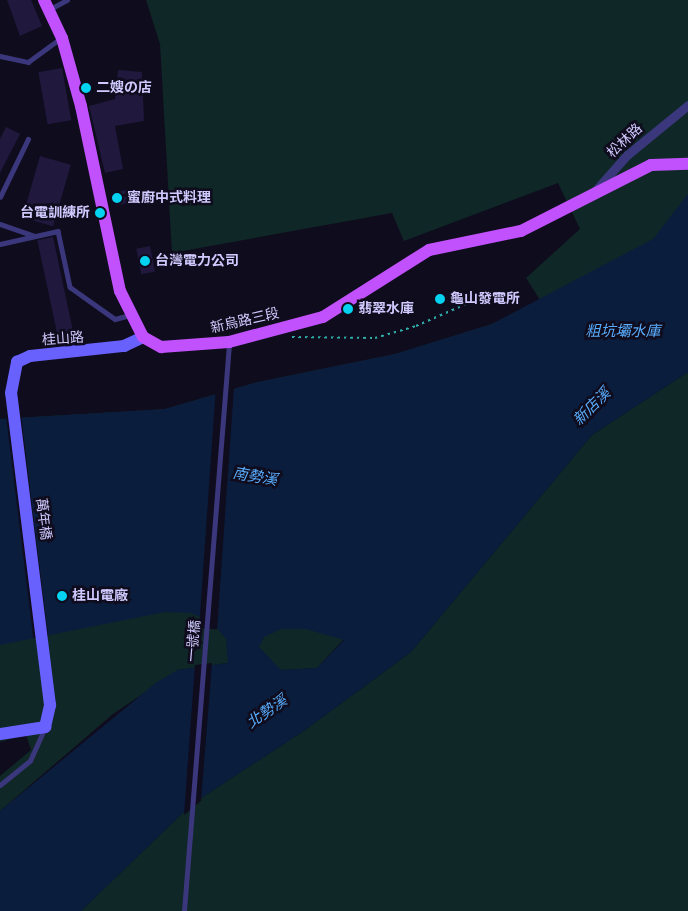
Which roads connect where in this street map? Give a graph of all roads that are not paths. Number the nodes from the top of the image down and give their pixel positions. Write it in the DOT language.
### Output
graph roads {
  1 [pos="67,0"];
  2 [pos="46,5"];
  3 [pos="62,38"];
  4 [pos="0,56"];
  5 [pos="688,105"];
  6 [pos="28,139"];
  7 [pos="688,164"];
  8 [pos="0,197"];
  9 [pos="586,202"];
  10 [pos="0,224"];
  11 [pos="35,236"];
  12 [pos="0,244"];
  13 [pos="130,315"];
  14 [pos="143,337"];
  15 [pos="229,342"];
  16 [pos="11,394"];
  17 [pos="46,727"];
  18 [pos="0,734"];
  19 [pos="0,785"];
  20 [pos="184,911"];
  1 -- 2 [label="lane"];
  2 -- 3 [label="main road"];
  3 -- 4 [label="lane"];
  3 -- 13 [label="main road"];
  5 -- 9 [label="street, 松林路"];
  6 -- 8 [label="lane"];
  7 -- 9 [label="main road, 新烏路三段"];
  9 -- 15 [label="main road, 新烏路三段"];
  10 -- 11 [label="lane"];
  11 -- 12 [label="lane"];
  11 -- 13 [label="lane"];
  13 -- 14 [label="main road"];
  14 -- 15 [label="main road, 新烏路三段"];
  14 -- 16 [label="street, 桂山路"];
  15 -- 20 [label="lane, 一號橋"];
  16 -- 17 [label="street, 萬年橋"];
  17 -- 18 [label="street"];
  17 -- 19 [label="lane"];
}
